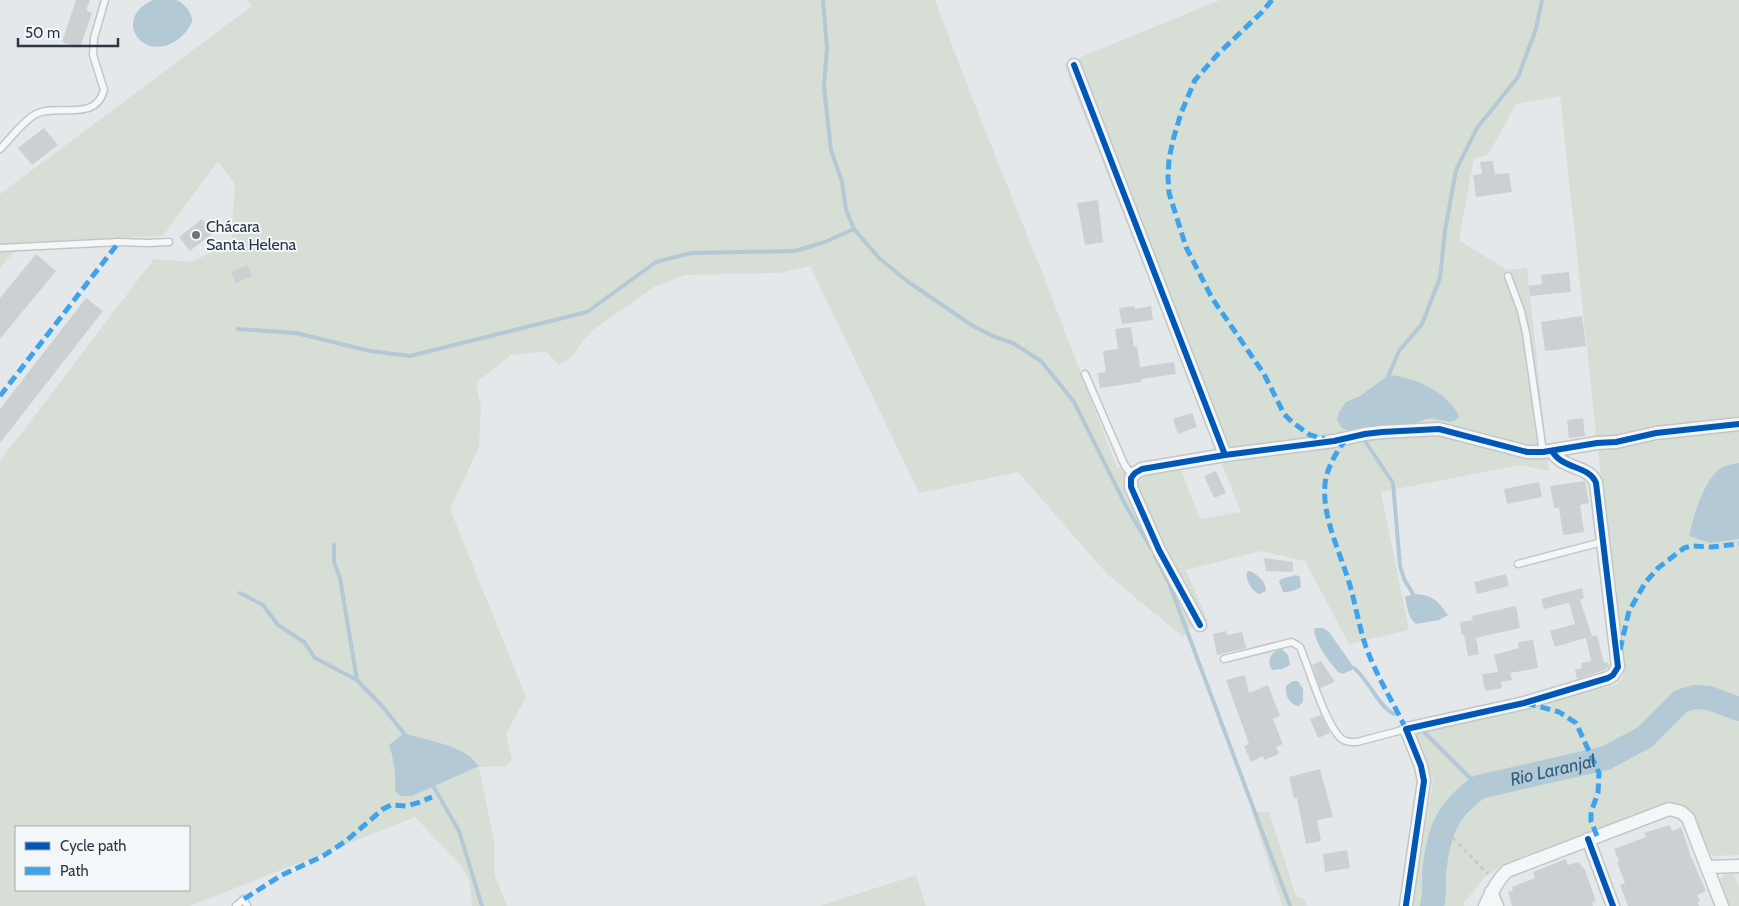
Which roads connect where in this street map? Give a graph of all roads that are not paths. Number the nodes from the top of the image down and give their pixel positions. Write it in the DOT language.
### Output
graph roads {
  1 [pos="105,0"];
  2 [pos="1074,65"];
  3 [pos="0,149"];
  4 [pos="169,242"];
  5 [pos="0,248"];
  6 [pos="1508,276"];
  7 [pos="1085,374"];
  8 [pos="1739,424"];
  9 [pos="1548,451"];
  10 [pos="1225,455"];
  11 [pos="1135,473"];
  12 [pos="1602,542"];
  13 [pos="1518,564"];
  14 [pos="1200,625"];
  15 [pos="1224,659"];
  16 [pos="1406,729"];
  17 [pos="1588,839"];
  18 [pos="1739,866"];
  19 [pos="1708,867"];
  20 [pos="1495,887"];
  21 [pos="1406,905"];
  22 [pos="236,906"];
  23 [pos="247,906"];
  24 [pos="1485,906"];
  25 [pos="1497,906"];
  26 [pos="1613,906"];
  27 [pos="1722,906"];
  1 -- 3 [label="lane"];
  2 -- 10 [label="street"];
  4 -- 5 [label="lane"];
  6 -- 9 [label="lane"];
  7 -- 11 [label="lane"];
  8 -- 9 [label="street"];
  9 -- 10 [label="street"];
  9 -- 12 [label="street"];
  10 -- 11 [label="street"];
  11 -- 14 [label="street"];
  12 -- 13 [label="lane"];
  12 -- 16 [label="street"];
  15 -- 16 [label="lane"];
  16 -- 21 [label="street"];
  17 -- 19 [label="street"];
  17 -- 20 [label="street"];
  17 -- 26 [label="street"];
  18 -- 19 [label="street"];
  19 -- 27 [label="street"];
  20 -- 24 [label="street"];
  20 -- 25 [label="street"];
  22 -- 23 [label="lane"];
}
